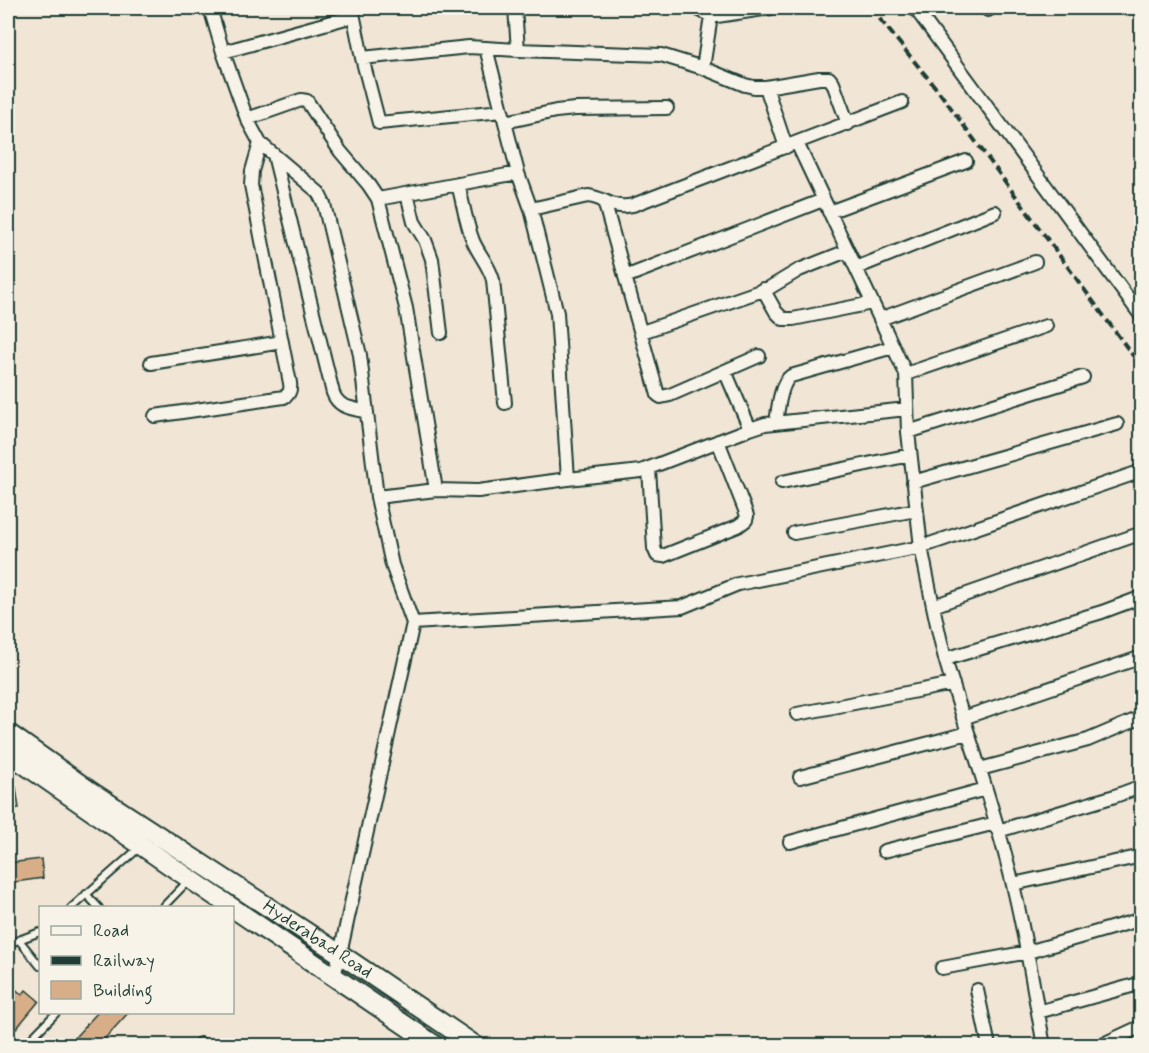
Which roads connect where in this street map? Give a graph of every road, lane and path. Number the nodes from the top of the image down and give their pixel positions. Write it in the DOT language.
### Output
graph roads {
  1 [pos="210,8"];
  2 [pos="514,8"];
  3 [pos="696,8"];
  4 [pos="771,8"];
  5 [pos="915,8"];
  6 [pos="353,12"];
  7 [pos="711,16"];
  8 [pos="486,48"];
  9 [pos="518,50"];
  10 [pos="223,52"];
  11 [pos="362,58"];
  12 [pos="703,68"];
  13 [pos="766,87"];
  14 [pos="902,102"];
  15 [pos="667,108"];
  16 [pos="504,117"];
  17 [pos="247,119"];
  18 [pos="848,124"];
  19 [pos="260,143"];
  20 [pos="791,145"];
  21 [pos="274,155"];
  22 [pos="966,161"];
  23 [pos="518,173"];
  24 [pos="458,184"];
  25 [pos="407,194"];
  26 [pos="378,199"];
  27 [pos="824,200"];
  28 [pos="604,201"];
  29 [pos="531,209"];
  30 [pos="828,212"];
  31 [pos="995,212"];
  32 [pos="847,250"];
  33 [pos="1035,262"];
  34 [pos="855,268"];
  35 [pos="625,277"];
  36 [pos="764,290"];
  37 [pos="872,303"];
  38 [pos="1142,317"];
  39 [pos="880,319"];
  40 [pos="1046,326"];
  41 [pos="642,332"];
  42 [pos="441,333"];
  43 [pos="282,342"];
  44 [pos="893,347"];
  45 [pos="759,356"];
  46 [pos="151,363"];
  47 [pos="724,371"];
  48 [pos="906,374"];
  49 [pos="1083,377"];
  50 [pos="505,403"];
  51 [pos="907,409"];
  52 [pos="368,412"];
  53 [pos="155,416"];
  54 [pos="776,423"];
  55 [pos="1117,424"];
  56 [pos="750,429"];
  57 [pos="908,432"];
  58 [pos="718,441"];
  59 [pos="910,455"];
  60 [pos="649,469"];
  61 [pos="1142,471"];
  62 [pos="568,478"];
  63 [pos="782,482"];
  64 [pos="913,482"];
  65 [pos="436,490"];
  66 [pos="377,497"];
  67 [pos="916,510"];
  68 [pos="794,533"];
  69 [pos="1142,533"];
  70 [pos="921,547"];
  71 [pos="1142,597"];
  72 [pos="933,606"];
  73 [pos="413,623"];
  74 [pos="1142,657"];
  75 [pos="945,659"];
  76 [pos="953,684"];
  77 [pos="797,714"];
  78 [pos="1142,717"];
  79 [pos="963,718"];
  80 [pos="8,733"];
  81 [pos="968,733"];
  82 [pos="8,753"];
  83 [pos="980,769"];
  84 [pos="800,777"];
  85 [pos="1142,786"];
  86 [pos="986,789"];
  87 [pos="997,827"];
  88 [pos="790,842"];
  89 [pos="141,846"];
  90 [pos="884,851"];
  91 [pos="1142,856"];
  92 [pos="190,879"];
  93 [pos="1012,884"];
  94 [pos="86,894"];
  95 [pos="73,906"];
  96 [pos="97,906"];
  97 [pos="164,906"];
  98 [pos="230,906"];
  99 [pos="234,909"];
  100 [pos="1142,920"];
  101 [pos="39,932"];
  102 [pos="19,940"];
  103 [pos="8,944"];
  104 [pos="1028,952"];
  105 [pos="340,954"];
  106 [pos="39,965"];
  107 [pos="942,968"];
  108 [pos="334,976"];
  109 [pos="1142,983"];
  110 [pos="977,990"];
  111 [pos="1038,1012"];
  112 [pos="55,1014"];
  113 [pos="1142,1026"];
  114 [pos="410,1038"];
  115 [pos="24,1046"];
  116 [pos="436,1046"];
  117 [pos="476,1046"];
  118 [pos="988,1046"];
  119 [pos="1044,1046"];
  120 [pos="1099,1046"];
  1 -- 10 [label="street"];
  2 -- 9 [label="street"];
  3 -- 7 [label="street"];
  4 -- 7 [label="street"];
  5 -- 38 [label="street"];
  6 -- 10 [label="street"];
  6 -- 11 [label="street"];
  7 -- 12 [label="street"];
  8 -- 9 [label="street"];
  8 -- 11 [label="street"];
  8 -- 16 [label="street"];
  9 -- 12 [label="street"];
  10 -- 17 [label="street"];
  11 -- 16 [label="street"];
  12 -- 13 [label="street"];
  13 -- 18 [label="street"];
  13 -- 20 [label="street"];
  14 -- 18 [label="street"];
  15 -- 16 [label="street"];
  16 -- 23 [label="street"];
  17 -- 19 [label="street"];
  17 -- 26 [label="street"];
  18 -- 20 [label="street"];
  19 -- 21 [label="street"];
  19 -- 43 [label="street"];
  20 -- 27 [label="street"];
  20 -- 28 [label="street"];
  21 -- 52 [label="street"];
  21 -- 52 [label="street"];
  22 -- 30 [label="street"];
  23 -- 24 [label="street"];
  23 -- 29 [label="street"];
  24 -- 25 [label="street"];
  24 -- 50 [label="street"];
  25 -- 26 [label="street"];
  25 -- 42 [label="street"];
  26 -- 65 [label="street"];
  27 -- 30 [label="street"];
  27 -- 35 [label="street"];
  28 -- 29 [label="street"];
  28 -- 35 [label="street"];
  29 -- 62 [label="street"];
  30 -- 32 [label="street"];
  31 -- 34 [label="street"];
  32 -- 34 [label="street"];
  32 -- 36 [label="street"];
  33 -- 39 [label="street"];
  34 -- 37 [label="street"];
  35 -- 41 [label="street"];
  36 -- 37 [label="street"];
  36 -- 41 [label="street"];
  37 -- 39 [label="street"];
  39 -- 44 [label="street"];
  40 -- 48 [label="street"];
  41 -- 47 [label="street"];
  43 -- 46 [label="street"];
  43 -- 53 [label="street"];
  44 -- 48 [label="street"];
  44 -- 54 [label="street"];
  45 -- 47 [label="street"];
  47 -- 56 [label="street"];
  48 -- 51 [label="street"];
  49 -- 57 [label="street"];
  51 -- 54 [label="street"];
  51 -- 57 [label="street"];
  52 -- 66 [label="street"];
  54 -- 56 [label="street"];
  55 -- 64 [label="street"];
  56 -- 58 [label="street"];
  57 -- 59 [label="street"];
  58 -- 60 [label="street"];
  58 -- 60 [label="street"];
  59 -- 63 [label="street"];
  59 -- 64 [label="street"];
  60 -- 62 [label="street"];
  61 -- 70 [label="street"];
  62 -- 65 [label="street"];
  64 -- 67 [label="street"];
  65 -- 66 [label="street"];
  66 -- 73 [label="street"];
  67 -- 68 [label="street"];
  67 -- 70 [label="street"];
  69 -- 72 [label="street"];
  70 -- 72 [label="street"];
  70 -- 73 [label="street"];
  71 -- 75 [label="street"];
  72 -- 75 [label="street"];
  73 -- 105 [label="street"];
  74 -- 79 [label="street"];
  75 -- 76 [label="street"];
  76 -- 77 [label="street"];
  76 -- 79 [label="street"];
  78 -- 83 [label="street"];
  79 -- 81 [label="street"];
  80 -- 105 [label="main road, Hyderabad Road"];
  81 -- 83 [label="street"];
  81 -- 84 [label="street"];
  82 -- 89 [label="main road, Hyderabad Road"];
  83 -- 86 [label="street"];
  85 -- 87 [label="street"];
  86 -- 87 [label="street"];
  86 -- 88 [label="street"];
  87 -- 90 [label="street"];
  87 -- 93 [label="street"];
  89 -- 92 [label="main road, Hyderabad Road"];
  89 -- 94 [label="lane"];
  91 -- 93 [label="street"];
  92 -- 97 [label="lane"];
  92 -- 98 [label="main road, Hyderabad Road"];
  93 -- 104 [label="street"];
  94 -- 95 [label="lane"];
  94 -- 96 [label="lane"];
  99 -- 108 [label="main road, Hyderabad Road"];
  100 -- 104 [label="street"];
  101 -- 102 [label="lane"];
  102 -- 103 [label="lane"];
  102 -- 106 [label="lane"];
  104 -- 107 [label="street"];
  104 -- 111 [label="street"];
  105 -- 108 [label="street"];
  105 -- 117 [label="main road, Hyderabad Road"];
  108 -- 114 [label="main road, Hyderabad Road"];
  109 -- 111 [label="street"];
  110 -- 118 [label="street"];
  111 -- 119 [label="street"];
  112 -- 115 [label="lane"];
  113 -- 120 [label="street"];
  114 -- 116 [label="main road, Hyderabad Road"];
}
